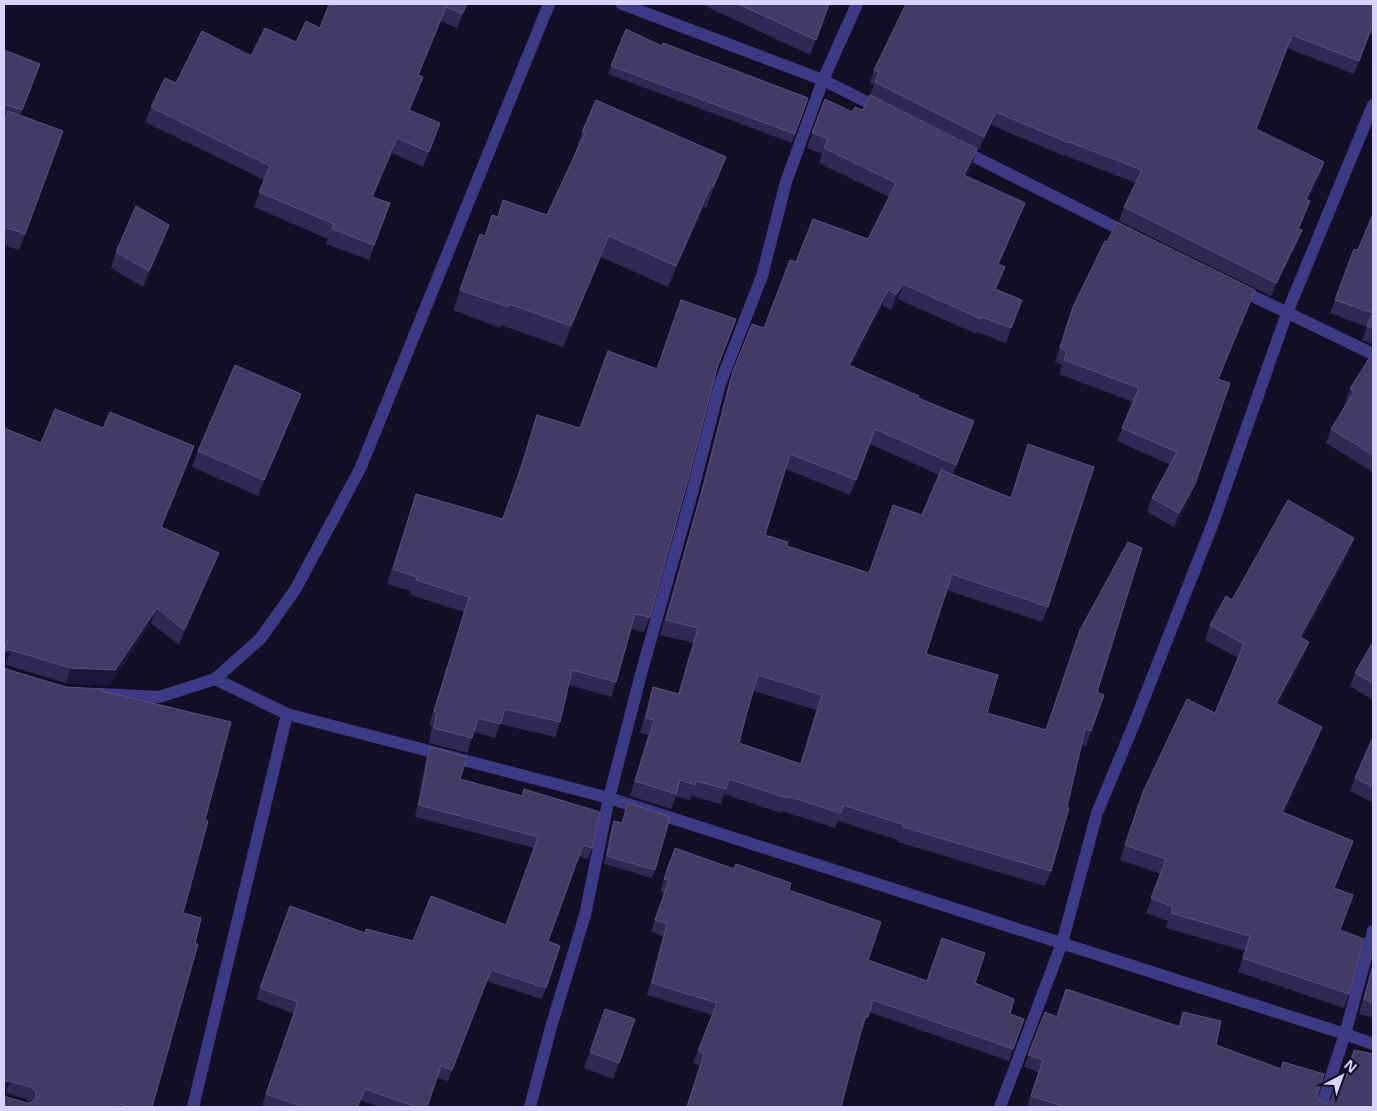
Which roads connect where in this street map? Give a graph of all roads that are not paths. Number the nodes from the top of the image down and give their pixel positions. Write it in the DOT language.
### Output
graph roads {
  1 [pos="549,4"];
  2 [pos="622,4"];
  3 [pos="857,4"];
  4 [pos="823,80"];
  5 [pos="1373,105"];
  6 [pos="894,116"];
  7 [pos="947,143"];
  8 [pos="1141,240"];
  9 [pos="1227,283"];
  10 [pos="1287,313"];
  11 [pos="1373,354"];
  12 [pos="215,679"];
  13 [pos="92,693"];
  14 [pos="287,714"];
  15 [pos="609,798"];
  16 [pos="1373,931"];
  17 [pos="1062,942"];
  18 [pos="1345,1034"];
  19 [pos="1373,1044"];
  20 [pos="193,1107"];
  21 [pos="530,1107"];
  22 [pos="1000,1107"];
  23 [pos="1321,1107"];
  1 -- 12 [label="street"];
  2 -- 4 [label="street"];
  3 -- 4 [label="street"];
  4 -- 6 [label="street"];
  4 -- 15 [label="street"];
  5 -- 10 [label="street"];
  7 -- 8 [label="street"];
  9 -- 10 [label="street"];
  10 -- 11 [label="street"];
  10 -- 17 [label="street"];
  12 -- 13 [label="street"];
  12 -- 14 [label="street"];
  14 -- 15 [label="street"];
  14 -- 20 [label="street"];
  15 -- 17 [label="street"];
  15 -- 21 [label="street"];
  16 -- 18 [label="street"];
  17 -- 18 [label="street"];
  17 -- 22 [label="street"];
  18 -- 19 [label="street"];
  18 -- 23 [label="street"];
}
